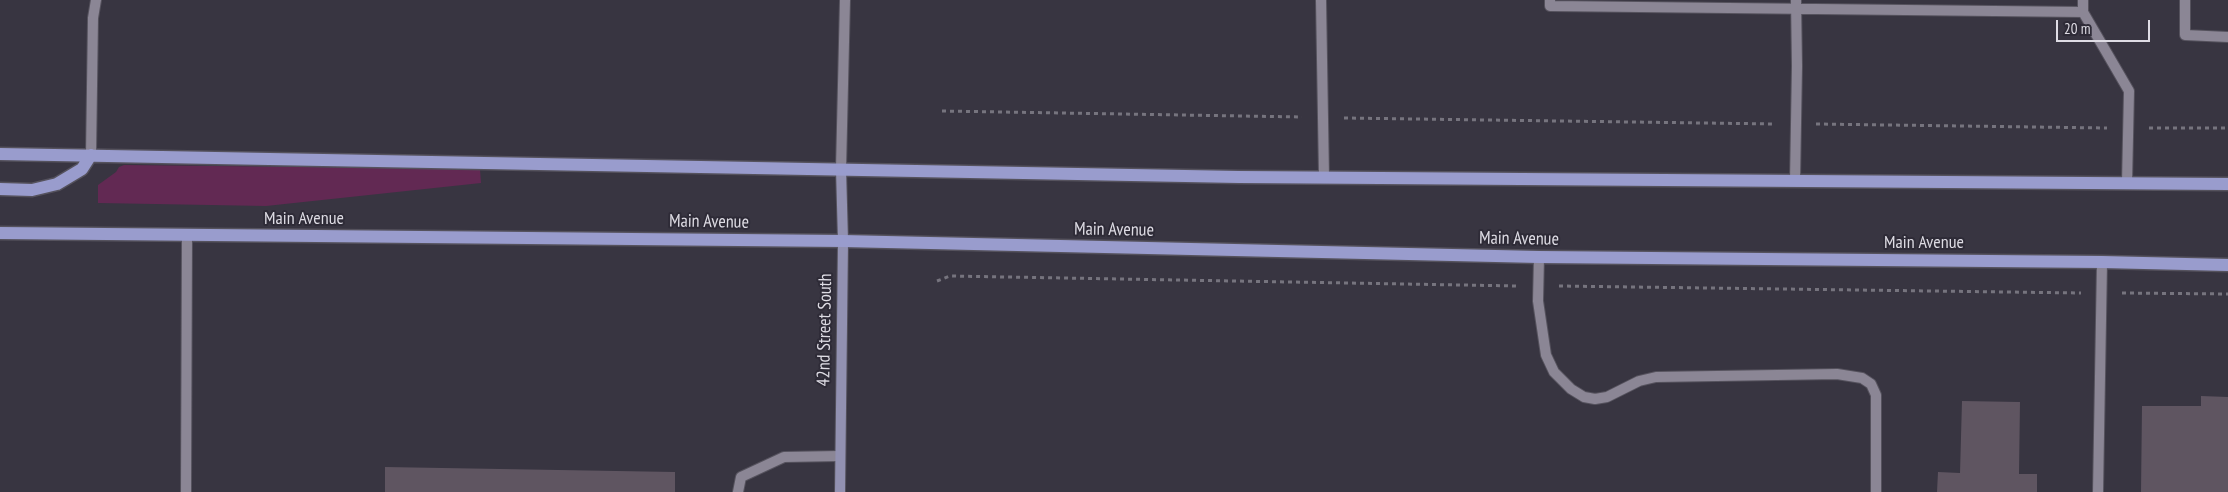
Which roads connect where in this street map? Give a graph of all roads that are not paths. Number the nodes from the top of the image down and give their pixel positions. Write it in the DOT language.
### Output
graph roads {
  1 [pos="96,0"];
  2 [pos="845,0"];
  3 [pos="1321,0"];
  4 [pos="1550,0"];
  5 [pos="2083,0"];
  6 [pos="2185,0"];
  7 [pos="1796,4"];
  8 [pos="2083,12"];
  9 [pos="2228,37"];
  10 [pos="0,154"];
  11 [pos="91,155"];
  12 [pos="841,169"];
  13 [pos="1324,177"];
  14 [pos="1794,181"];
  15 [pos="2127,183"];
  16 [pos="2228,184"];
  17 [pos="0,189"];
  18 [pos="0,232"];
  19 [pos="186,235"];
  20 [pos="843,241"];
  21 [pos="1539,257"];
  22 [pos="2102,262"];
  23 [pos="2228,265"];
  24 [pos="840,456"];
  25 [pos="186,492"];
  26 [pos="738,492"];
  27 [pos="840,492"];
  28 [pos="1876,492"];
  29 [pos="2098,492"];
  1 -- 11 [label="lane"];
  2 -- 12 [label="lane"];
  3 -- 13 [label="lane"];
  4 -- 7 [label="lane"];
  5 -- 8 [label="lane"];
  6 -- 9 [label="lane"];
  7 -- 8 [label="lane"];
  7 -- 14 [label="lane"];
  8 -- 15 [label="lane"];
  10 -- 11 [label="main road"];
  11 -- 12 [label="main road"];
  11 -- 17 [label="main road"];
  12 -- 13 [label="main road"];
  12 -- 20 [label="main road, 42nd Street South"];
  13 -- 14 [label="main road"];
  14 -- 15 [label="main road"];
  15 -- 16 [label="main road"];
  18 -- 19 [label="main road, Main Avenue"];
  19 -- 20 [label="main road, Main Avenue"];
  19 -- 25 [label="lane"];
  20 -- 21 [label="main road, Main Avenue"];
  20 -- 24 [label="main road, 42nd Street South"];
  21 -- 22 [label="main road, Main Avenue"];
  21 -- 28 [label="lane"];
  22 -- 23 [label="main road, Main Avenue"];
  22 -- 29 [label="lane"];
  24 -- 26 [label="lane"];
  24 -- 27 [label="main road, 42nd Street South"];
}
